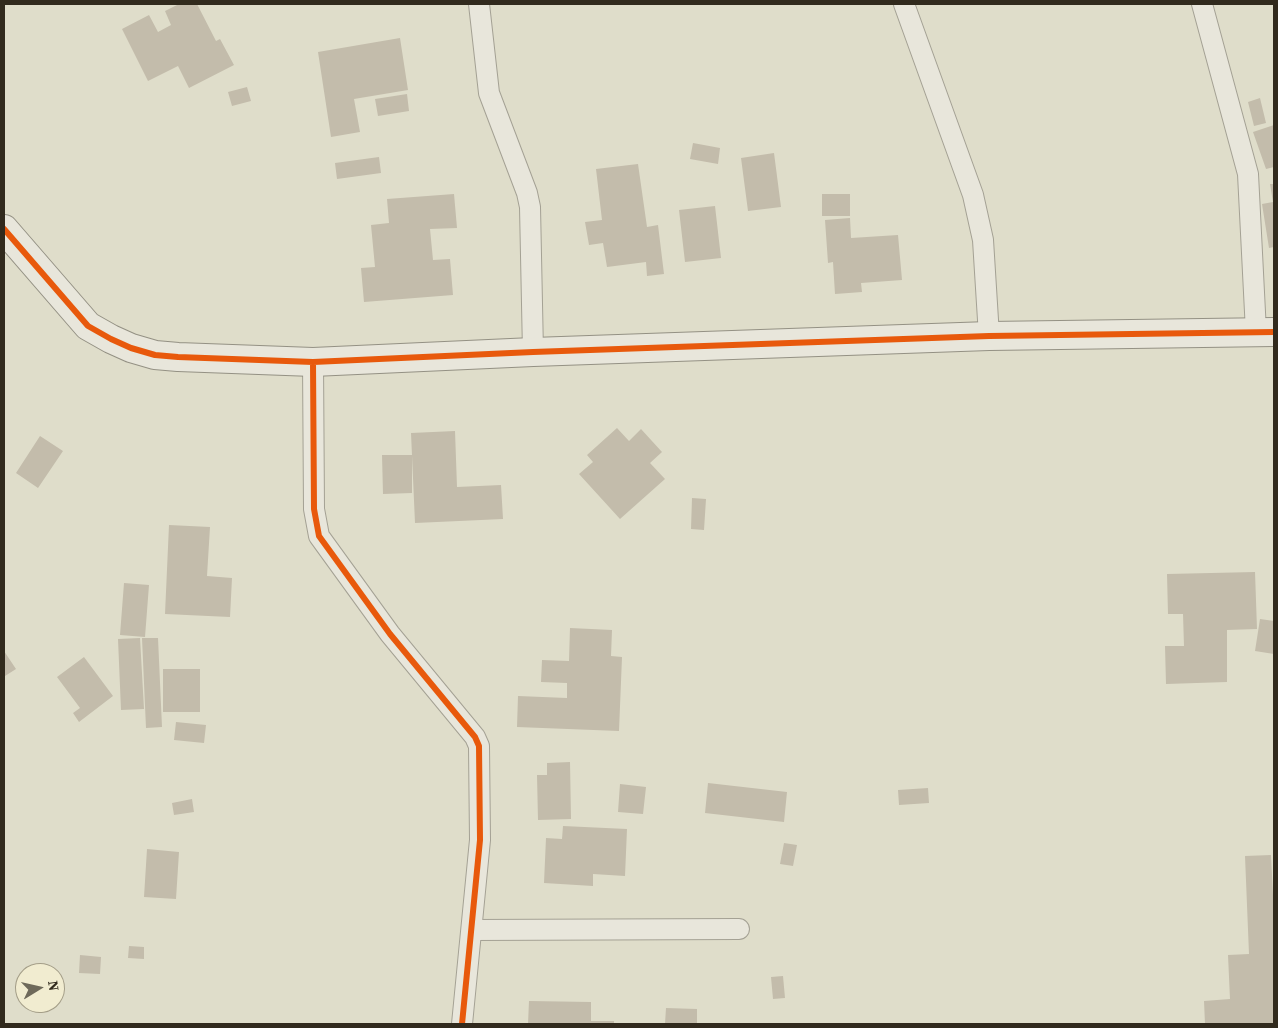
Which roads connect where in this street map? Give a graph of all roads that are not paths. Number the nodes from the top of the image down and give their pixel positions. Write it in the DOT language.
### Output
graph roads {
  1 [pos="479,4"];
  2 [pos="904,4"];
  3 [pos="1202,4"];
  4 [pos="4,229"];
  5 [pos="1265,332"];
  6 [pos="989,336"];
  7 [pos="533,352"];
  8 [pos="313,362"];
  9 [pos="739,929"];
  10 [pos="472,930"];
  11 [pos="462,1024"];
  1 -- 7 [label="street"];
  2 -- 6 [label="street"];
  3 -- 5 [label="street"];
  4 -- 8 [label="street"];
  5 -- 6 [label="street"];
  6 -- 7 [label="street"];
  7 -- 8 [label="street"];
  8 -- 10 [label="street"];
  9 -- 10 [label="street"];
  10 -- 11 [label="street"];
}
